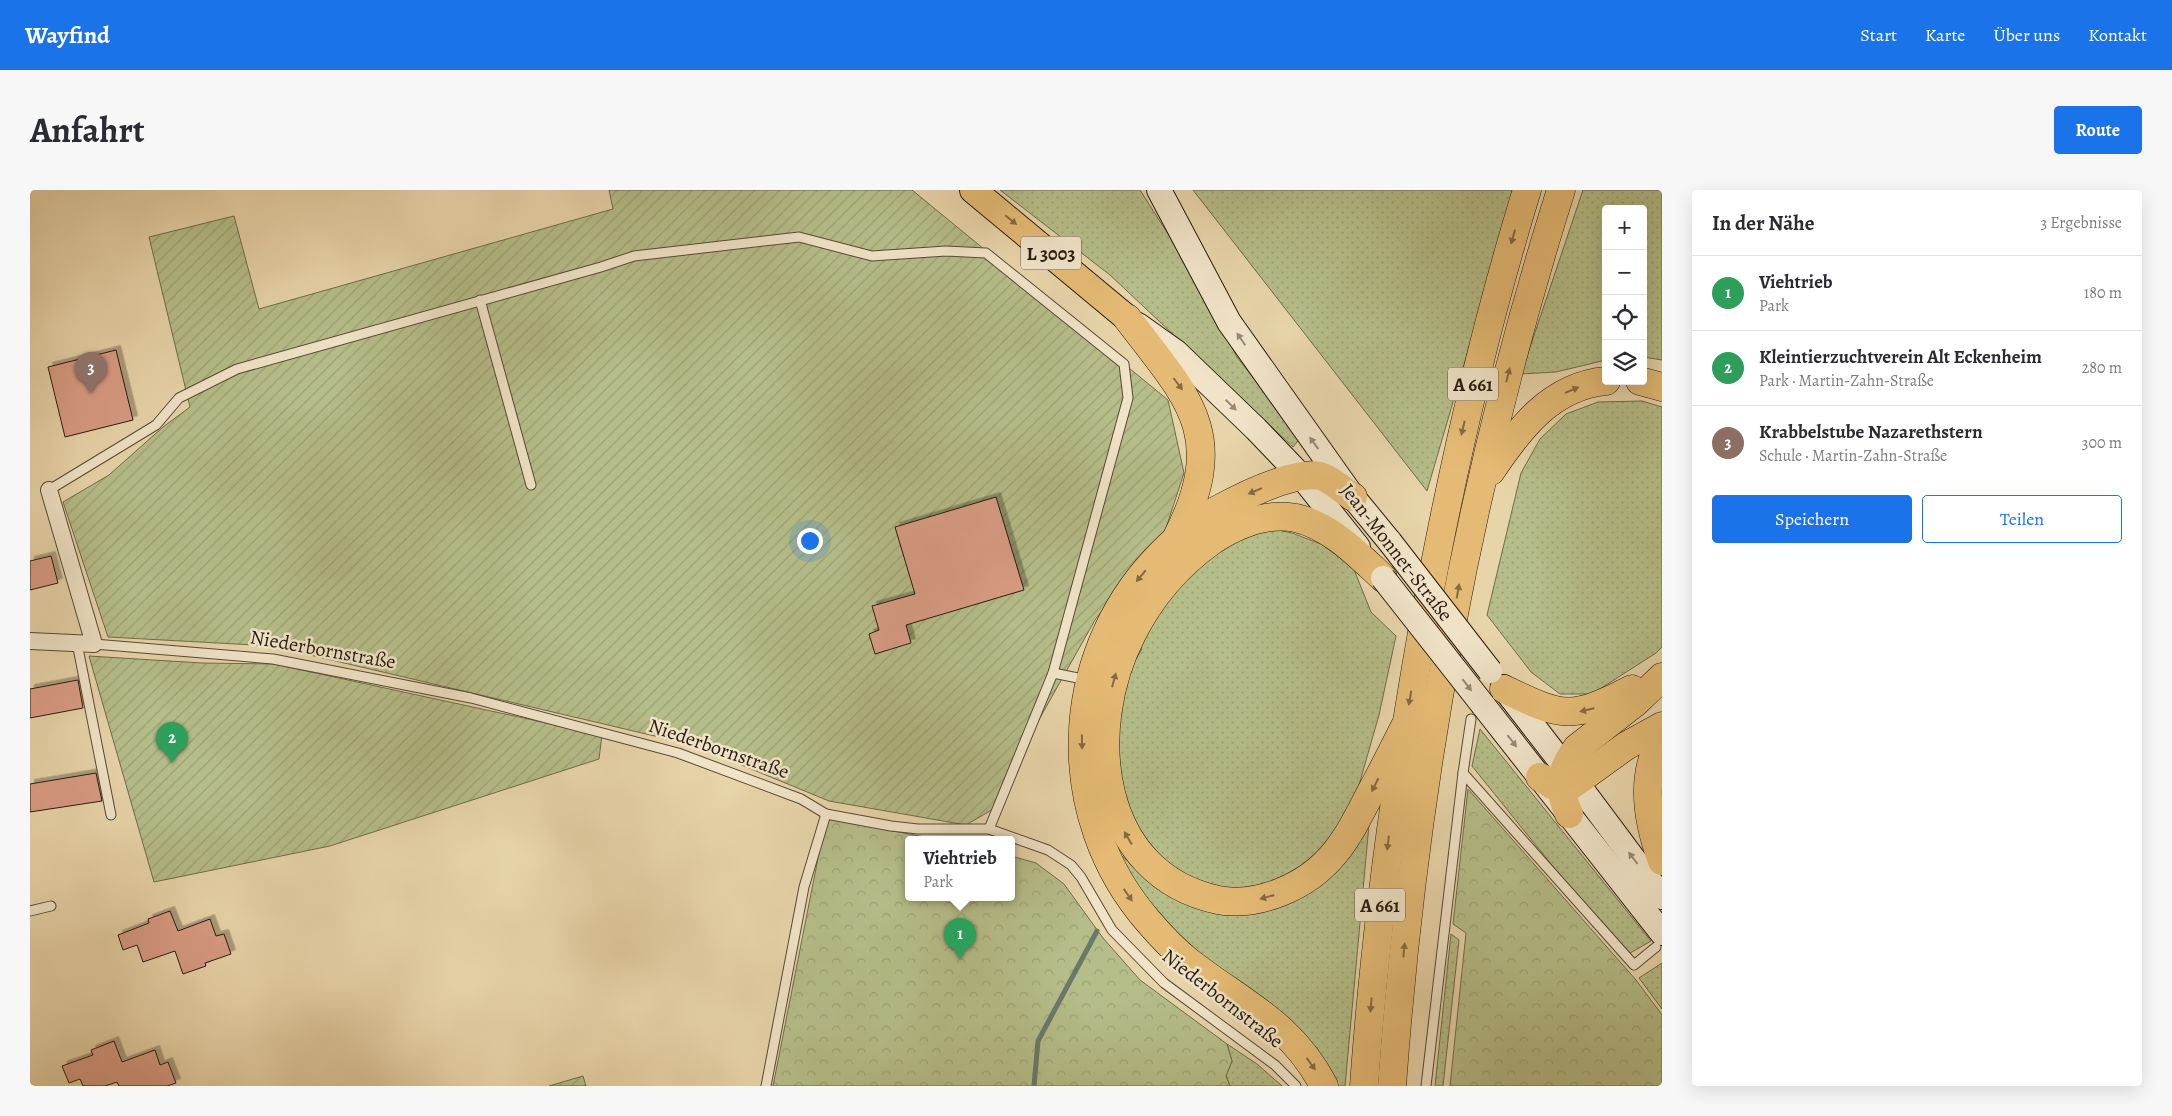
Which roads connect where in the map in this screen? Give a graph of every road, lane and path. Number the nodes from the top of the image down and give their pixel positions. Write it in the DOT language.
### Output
graph roads {
  1 [pos="973,190"];
  2 [pos="1160,190"];
  3 [pos="1527,190"];
  4 [pos="1561,190"];
  5 [pos="480,300"];
  6 [pos="1127,318"];
  7 [pos="1602,382"];
  8 [pos="1647,383"];
  9 [pos="1662,387"];
  10 [pos="1302,477"];
  11 [pos="531,485"];
  12 [pos="1480,487"];
  13 [pos="50,490"];
  14 [pos="1353,497"];
  15 [pos="1175,540"];
  16 [pos="1383,578"];
  17 [pos="30,641"];
  18 [pos="77,643"];
  19 [pos="94,644"];
  20 [pos="1053,673"];
  21 [pos="1662,675"];
  22 [pos="1078,678"];
  23 [pos="1487,696"];
  24 [pos="1405,726"];
  25 [pos="1662,726"];
  26 [pos="1662,739"];
  27 [pos="1462,773"];
  28 [pos="1561,778"];
  29 [pos="826,814"];
  30 [pos="1568,814"];
  31 [pos="111,815"];
  32 [pos="989,829"];
  33 [pos="1009,836"];
  34 [pos="1015,838"];
  35 [pos="1662,861"];
  36 [pos="1662,897"];
  37 [pos="51,906"];
  38 [pos="30,911"];
  39 [pos="1659,940"];
  40 [pos="766,1086"];
  41 [pos="1296,1086"];
  42 [pos="1324,1086"];
  43 [pos="1364,1086"];
  44 [pos="1392,1086"];
  45 [pos="1426,1086"];
  1 -- 6 [label="main road, L 3003, one-way"];
  14 -- 2 [label="main road, Jean-Monnet-Straße / L 3003, one-way"];
  3 -- 24 [label="highway, A 661, one-way"];
  12 -- 4 [label="highway, A 661, one-way"];
  5 -- 11 [label="lane"];
  5 -- 13 [label="lane"];
  5 -- 20 [label="lane"];
  6 -- 10 [label="main road, L 3003, one-way"];
  6 -- 15 [label="highway, one-way"];
  12 -- 7 [label="highway, one-way"];
  8 -- 9 [label="highway"];
  10 -- 14 [label="highway"];
  10 -- 15 [label="highway, one-way"];
  10 -- 16 [label="main road, L 3003"];
  44 -- 12 [label="highway, A 661, one-way"];
  13 -- 19 [label="street"];
  14 -- 23 [label="main road, Jean-Monnet-Straße / L 3003, bridge"];
  15 -- 42 [label="highway, one-way"];
  16 -- 23 [label="main road, Jean-Monnet-Straße / L 3003, one-way, bridge"];
  24 -- 16 [label="highway, one-way"];
  17 -- 18 [label="street, Niederbornstraße"];
  18 -- 19 [label="street, Niederbornstraße"];
  18 -- 31 [label="lane"];
  19 -- 29 [label="lane, Niederbornstraße"];
  20 -- 22 [label="lane"];
  20 -- 32 [label="lane"];
  21 -- 23 [label="highway, one-way"];
  21 -- 28 [label="highway"];
  23 -- 27 [label="lane"];
  23 -- 28 [label="main road, Jean-Monnet-Straße / L 3003"];
  24 -- 43 [label="highway, A 661, one-way"];
  25 -- 28 [label="highway"];
  26 -- 35 [label="highway"];
  27 -- 39 [label="lane"];
  27 -- 45 [label="lane"];
  28 -- 30 [label="highway"];
  36 -- 28 [label="main road, Jean-Monnet-Straße / L 3003, one-way"];
  29 -- 32 [label="lane, Niederbornstraße"];
  29 -- 40 [label="lane"];
  30 -- 39 [label="main road"];
  32 -- 33 [label="lane, Niederbornstraße"];
  34 -- 41 [label="lane, Niederbornstraße"];
  37 -- 38 [label="lane"];
}
